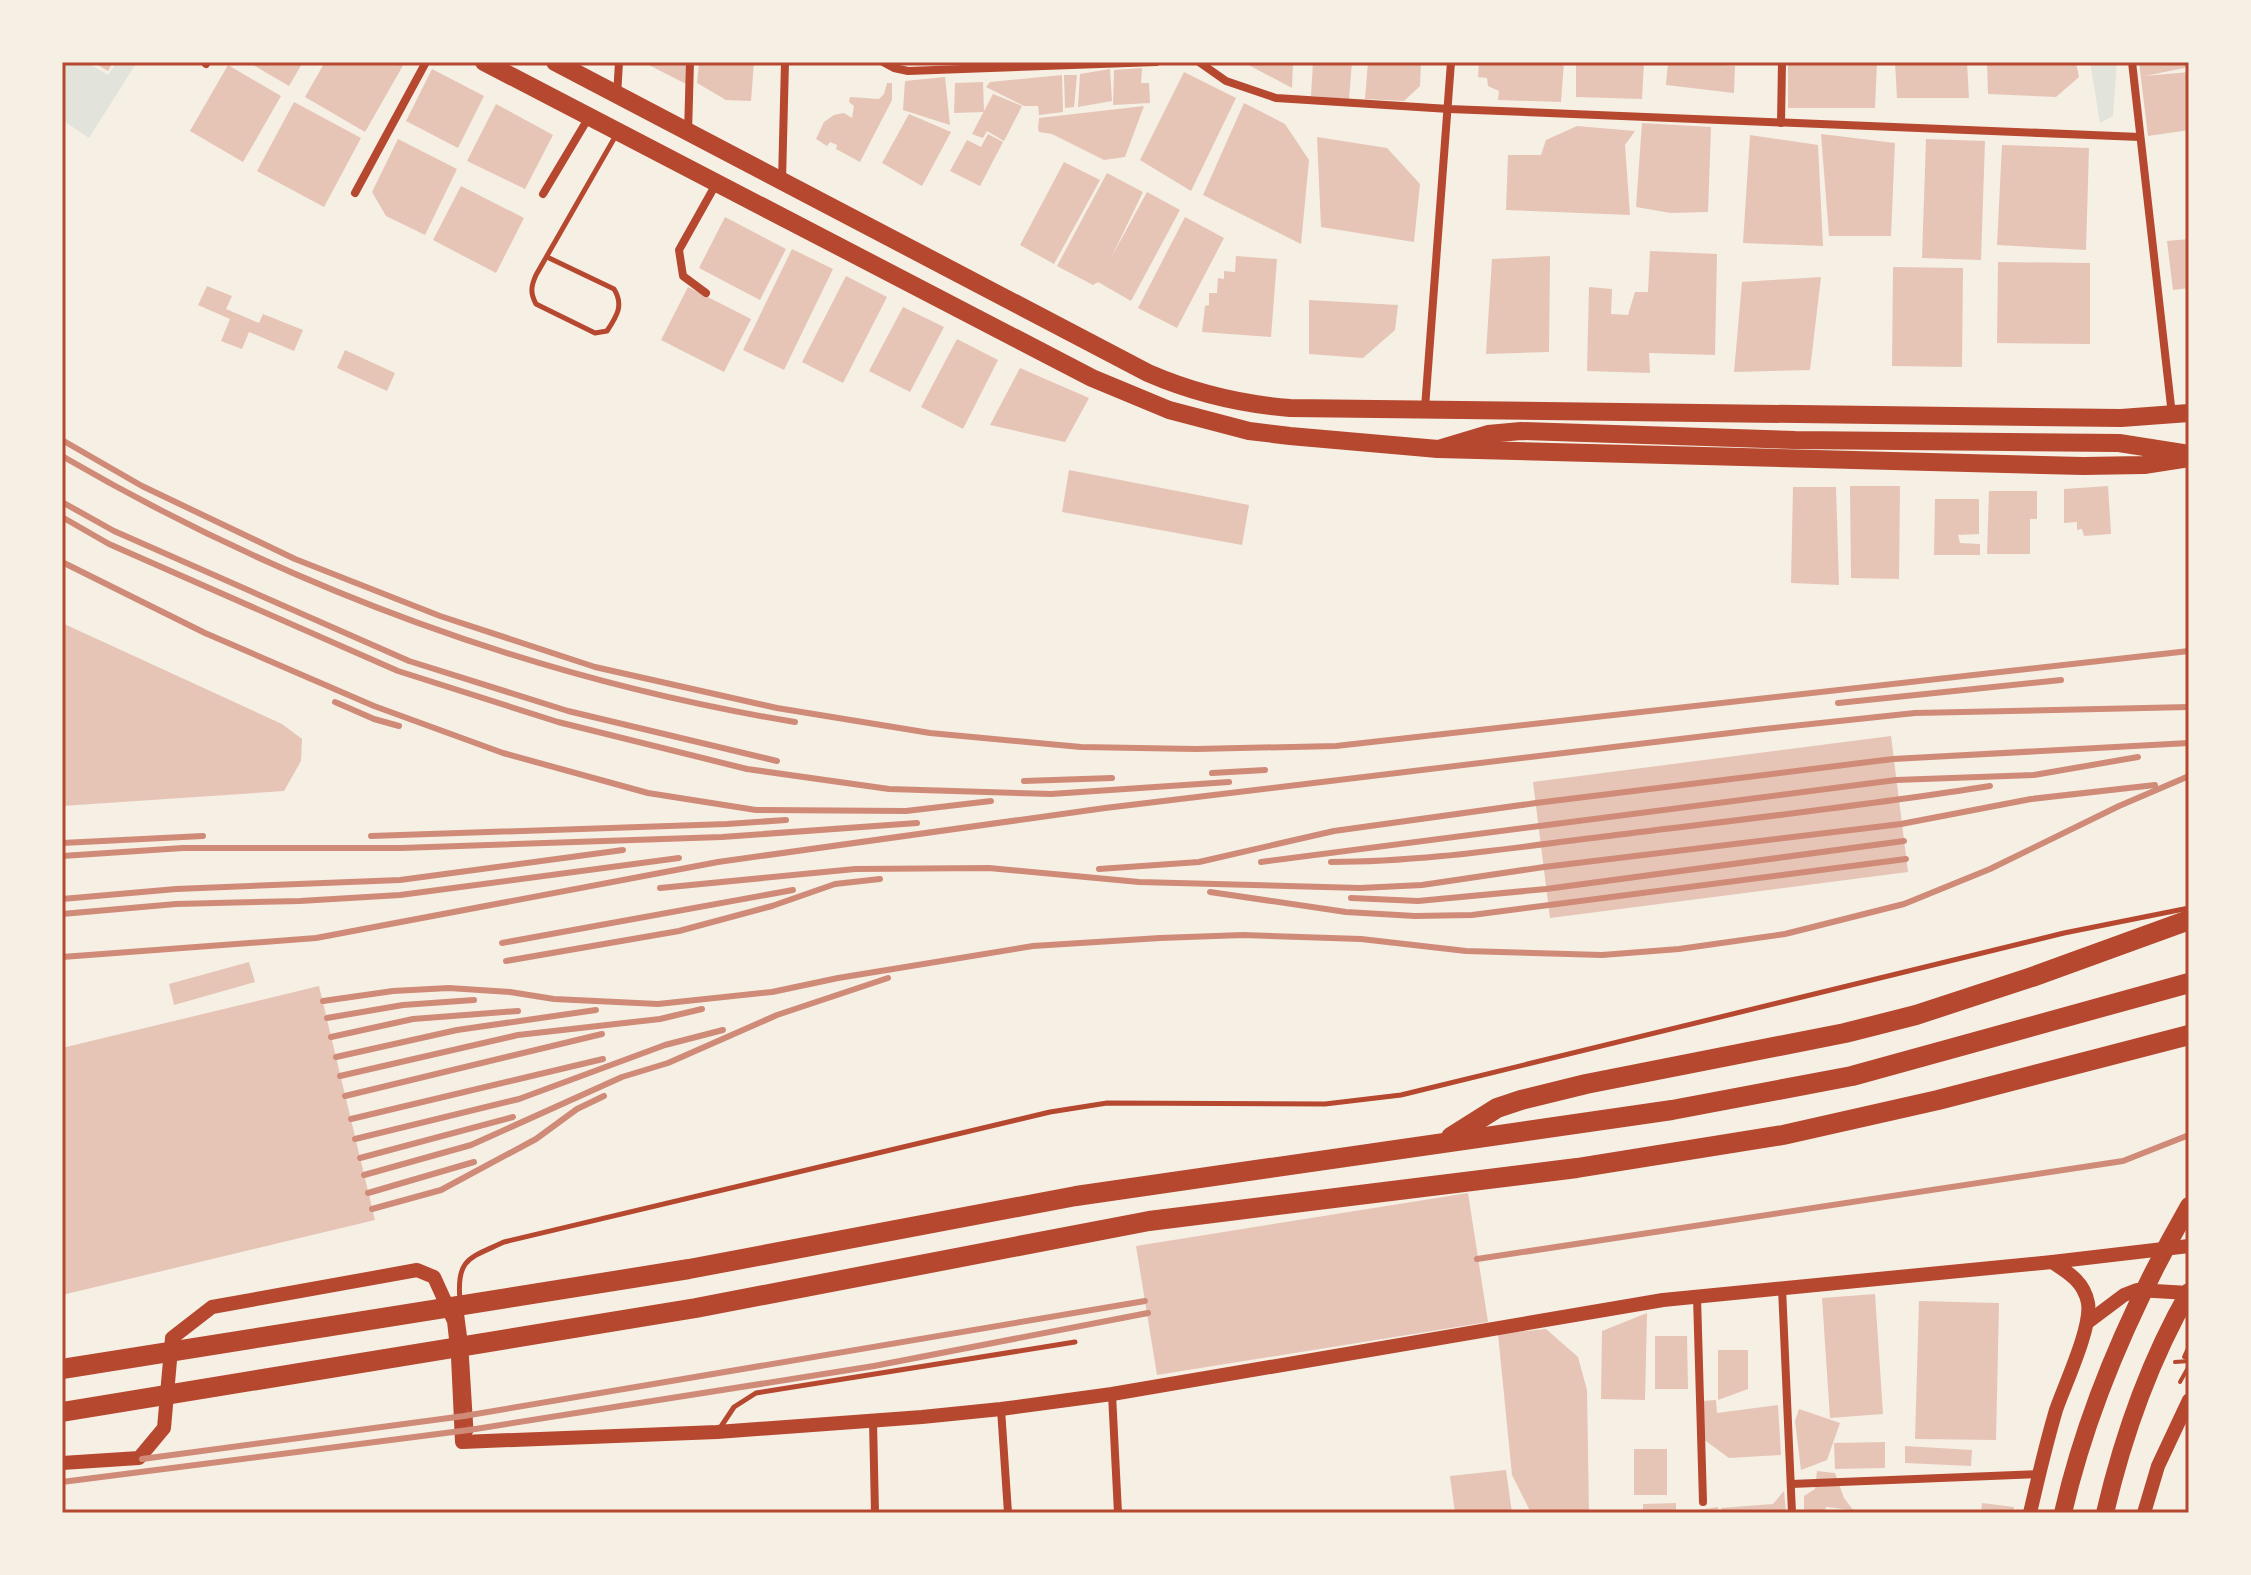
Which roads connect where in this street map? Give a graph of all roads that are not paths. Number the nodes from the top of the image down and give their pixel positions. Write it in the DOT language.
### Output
graph roads {
  1 [pos="426,62"];
  2 [pos="484,62"];
  3 [pos="555,62"];
  4 [pos="619,62"];
  5 [pos="690,62"];
  6 [pos="785,62"];
  7 [pos="883,62"];
  8 [pos="1156,62"];
  9 [pos="1199,62"];
  10 [pos="1451,62"];
  11 [pos="1782,62"];
  12 [pos="2132,62"];
  13 [pos="961,66"];
  14 [pos="617,97"];
  15 [pos="1449,109"];
  16 [pos="590,117"];
  17 [pos="1781,123"];
  18 [pos="618,132"];
  19 [pos="688,134"];
  20 [pos="2140,137"];
  21 [pos="782,182"];
  22 [pos="716,184"];
  23 [pos="355,193"];
  24 [pos="543,194"];
  25 [pos="547,257"];
  26 [pos="706,293"];
  27 [pos="1425,409"];
  28 [pos="2181,414"];
  29 [pos="1438,449"];
  30 [pos="2189,456"];
  31 [pos="2189,908"];
  32 [pos="2189,920"];
  33 [pos="2189,983"];
  34 [pos="2189,1035"];
  35 [pos="1441,1143"];
  36 [pos="2189,1206"];
  37 [pos="2189,1246"];
  38 [pos="2052,1262"];
  39 [pos="1782,1288"];
  40 [pos="2189,1293"];
  41 [pos="1697,1297"];
  42 [pos="2088,1322"];
  43 [pos="1075,1342"];
  44 [pos="62,1369"];
  45 [pos="1112,1394"];
  46 [pos="2189,1400"];
  47 [pos="1001,1409"];
  48 [pos="62,1412"];
  49 [pos="873,1421"];
  50 [pos="717,1432"];
  51 [pos="462,1442"];
  52 [pos="62,1463"];
  53 [pos="2039,1474"];
  54 [pos="1791,1484"];
  55 [pos="1703,1502"];
  56 [pos="875,1513"];
  57 [pos="1008,1513"];
  58 [pos="1118,1513"];
  59 [pos="1792,1513"];
  60 [pos="2030,1513"];
  61 [pos="2063,1513"];
  62 [pos="2105,1513"];
  63 [pos="2144,1513"];
  1 -- 23 [label="street"];
  2 -- 16 [label="main road"];
  3 -- 14 [label="main road"];
  4 -- 14 [label="street"];
  5 -- 19 [label="street"];
  6 -- 21 [label="street"];
  7 -- 13 [label="street"];
  8 -- 13 [label="street"];
  9 -- 15 [label="street"];
  10 -- 15 [label="street"];
  11 -- 17 [label="street"];
  12 -- 20 [label="street"];
  14 -- 19 [label="main road"];
  15 -- 17 [label="street"];
  15 -- 27 [label="street"];
  16 -- 18 [label="main road"];
  16 -- 24 [label="street"];
  17 -- 20 [label="street"];
  18 -- 22 [label="main road"];
  18 -- 25 [label="lane"];
  19 -- 21 [label="main road"];
  20 -- 28 [label="street"];
  21 -- 27 [label="main road"];
  22 -- 26 [label="street"];
  22 -- 29 [label="main road"];
  25 -- 25 [label="lane"];
  27 -- 28 [label="main road"];
  29 -- 30 [label="main road"];
  29 -- 30 [label="main road"];
  31 -- 51 [label="lane"];
  32 -- 35 [label="highway"];
  33 -- 35 [label="highway"];
  34 -- 48 [label="highway"];
  35 -- 44 [label="highway"];
  36 -- 61 [label="main road"];
  37 -- 38 [label="street"];
  38 -- 39 [label="street"];
  38 -- 42 [label="street"];
  39 -- 41 [label="street"];
  39 -- 54 [label="street"];
  40 -- 42 [label="street"];
  40 -- 62 [label="main road"];
  41 -- 45 [label="street"];
  41 -- 55 [label="street"];
  42 -- 53 [label="street"];
  43 -- 50 [label="lane"];
  45 -- 47 [label="street"];
  45 -- 58 [label="street"];
  46 -- 63 [label="street"];
  47 -- 49 [label="street"];
  47 -- 57 [label="street"];
  49 -- 50 [label="street"];
  49 -- 56 [label="street"];
  50 -- 51 [label="street"];
  51 -- 52 [label="street"];
  53 -- 54 [label="street"];
  53 -- 60 [label="street"];
  54 -- 59 [label="street"];
}
